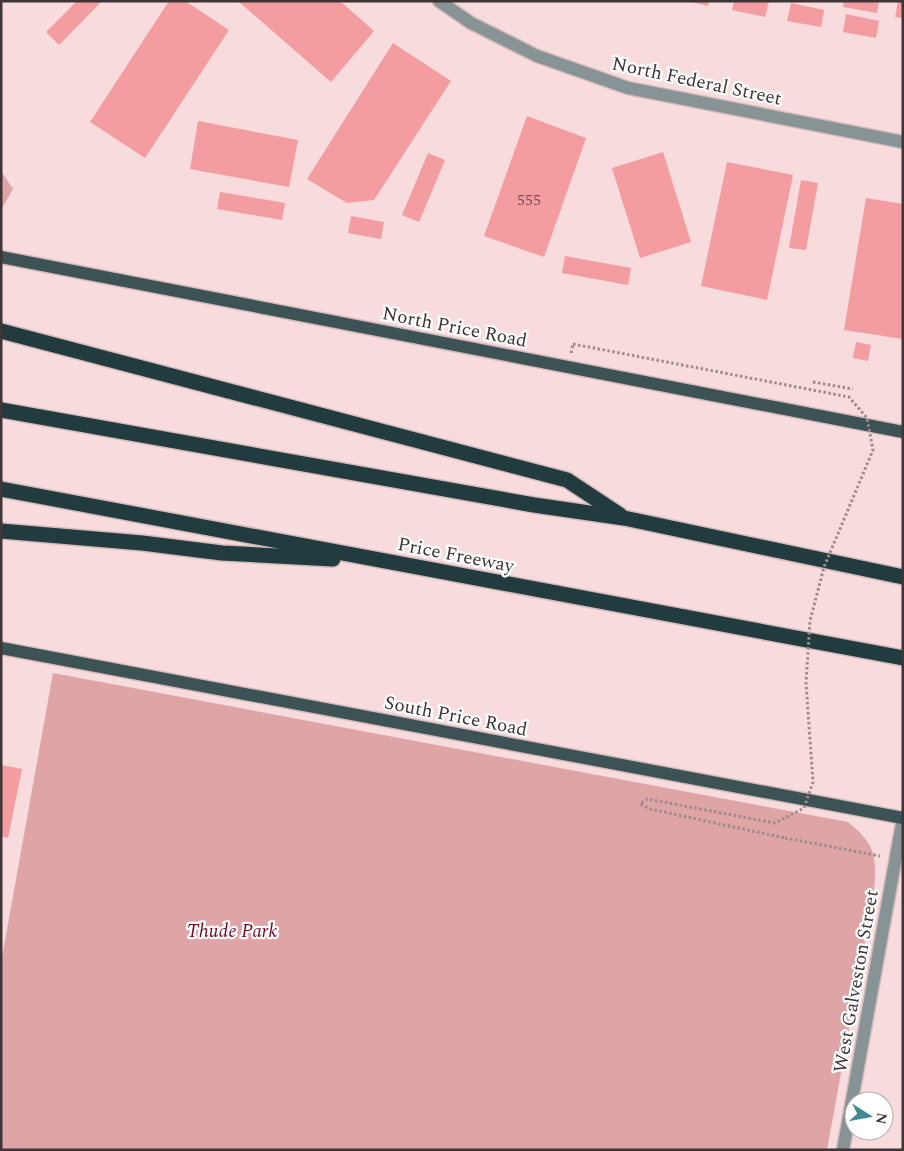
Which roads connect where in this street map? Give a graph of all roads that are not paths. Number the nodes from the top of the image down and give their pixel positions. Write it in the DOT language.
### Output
graph roads {
  1 [pos="439,1"];
  2 [pos="903,142"];
  3 [pos="1,256"];
  4 [pos="1,331"];
  5 [pos="1,410"];
  6 [pos="903,432"];
  7 [pos="1,489"];
  8 [pos="624,518"];
  9 [pos="1,531"];
  10 [pos="392,562"];
  11 [pos="903,577"];
  12 [pos="1,648"];
  13 [pos="903,658"];
  14 [pos="903,818"];
  15 [pos="843,1150"];
  1 -- 2 [label="street, North Federal Street"];
  3 -- 6 [label="main road, North Price Road"];
  4 -- 8 [label="highway"];
  5 -- 8 [label="highway"];
  7 -- 10 [label="highway, Price Freeway"];
  8 -- 11 [label="highway"];
  9 -- 10 [label="highway"];
  10 -- 13 [label="highway, Price Freeway"];
  12 -- 14 [label="main road, South Price Road"];
  14 -- 15 [label="street, West Galveston Street"];
}
